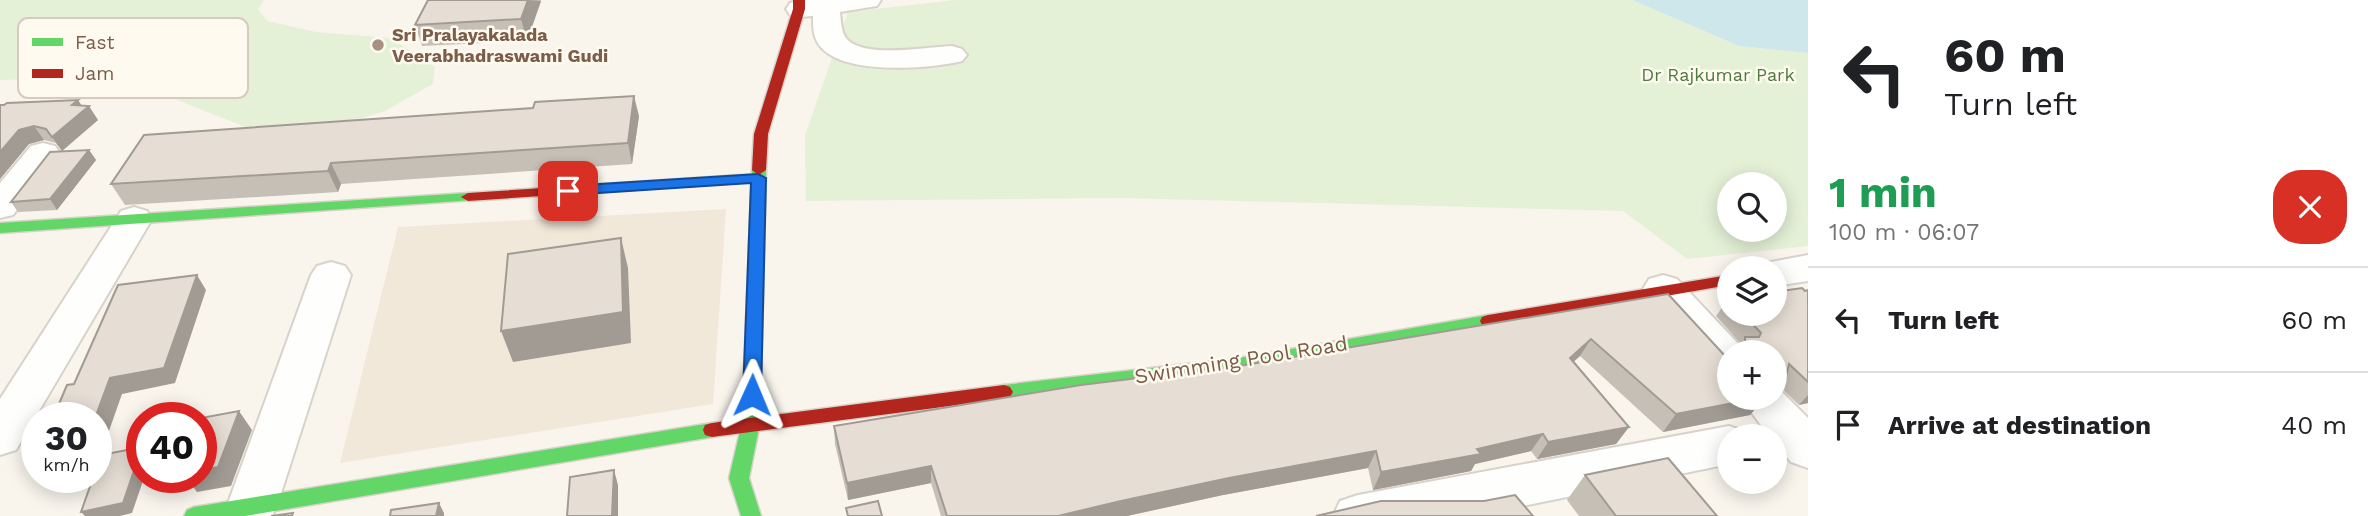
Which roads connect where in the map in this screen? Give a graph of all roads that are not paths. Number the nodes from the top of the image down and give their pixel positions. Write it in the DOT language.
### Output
graph roads {
  1 [pos="867,0"];
  2 [pos="808,5"];
  3 [pos="952,55"];
  4 [pos="43,153"];
  5 [pos="758,178"];
  6 [pos="0,207"];
  7 [pos="134,219"];
  8 [pos="0,228"];
  9 [pos="1808,268"];
  10 [pos="1787,271"];
  11 [pos="331,275"];
  12 [pos="1717,281"];
  13 [pos="1663,289"];
  14 [pos="1717,348"];
  15 [pos="1773,410"];
  16 [pos="751,423"];
  17 [pos="0,437"];
  18 [pos="1796,437"];
  19 [pos="1717,447"];
  20 [pos="252,506"];
  21 [pos="1384,514"];
  22 [pos="194,516"];
  23 [pos="751,516"];
  1 -- 2 [label="street"];
  2 -- 3 [label="street"];
  2 -- 5 [label="street"];
  4 -- 6 [label="street"];
  5 -- 7 [label="street"];
  5 -- 16 [label="street"];
  7 -- 8 [label="street"];
  7 -- 17 [label="street"];
  9 -- 10 [label="street"];
  11 -- 20 [label="street"];
  12 -- 13 [label="street, Swimming Pool Road"];
  13 -- 14 [label="street"];
  13 -- 16 [label="street, Swimming Pool Road"];
  15 -- 18 [label="street"];
  16 -- 20 [label="street, Swimming Pool Road"];
  16 -- 23 [label="street"];
  19 -- 21 [label="street"];
  20 -- 22 [label="street, Swimming Pool Road"];
}
